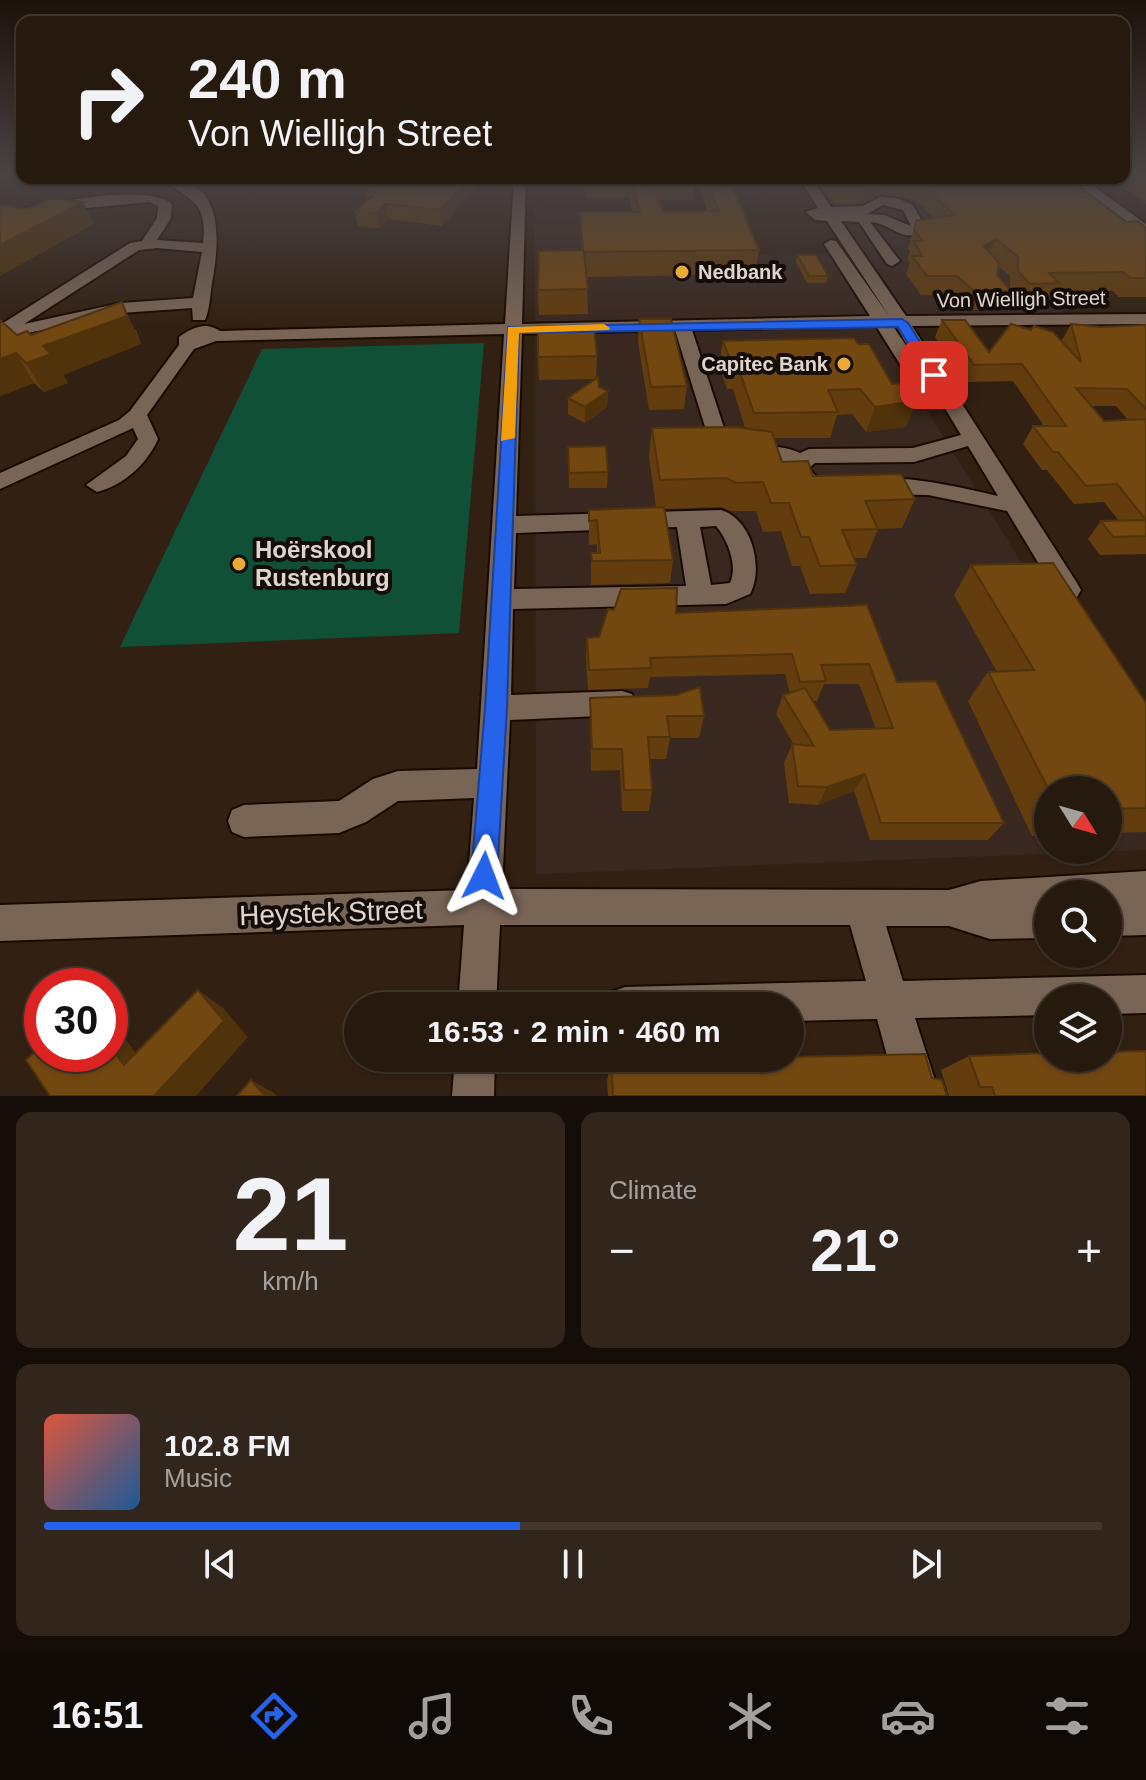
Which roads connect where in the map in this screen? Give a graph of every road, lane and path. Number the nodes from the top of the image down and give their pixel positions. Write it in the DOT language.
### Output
graph roads {
  1 [pos="157,226"];
  2 [pos="210,226"];
  3 [pos="518,226"];
  4 [pos="828,226"];
  5 [pos="830,226"];
  6 [pos="891,226"];
  7 [pos="918,226"];
  8 [pos="900,232"];
  9 [pos="148,243"];
  10 [pos="210,248"];
  11 [pos="892,261"];
  12 [pos="793,301"];
  13 [pos="1008,301"];
  14 [pos="200,302"];
  15 [pos="613,307"];
  16 [pos="1146,319"];
  17 [pos="1025,321"];
  18 [pos="806,322"];
  19 [pos="880,323"];
  20 [pos="902,323"];
  21 [pos="682,326"];
  22 [pos="602,328"];
  23 [pos="513,330"];
  24 [pos="0,333"];
  25 [pos="200,337"];
  26 [pos="137,415"];
  27 [pos="961,441"];
  28 [pos="800,462"];
  29 [pos="0,482"];
  30 [pos="97,485"];
  31 [pos="1012,511"];
  32 [pos="687,518"];
  33 [pos="502,525"];
  34 [pos="700,595"];
  35 [pos="499,599"];
  36 [pos="1079,607"];
  37 [pos="644,703"];
  38 [pos="496,708"];
  39 [pos="490,783"];
  40 [pos="244,821"];
  41 [pos="1146,888"];
  42 [pos="1122,890"];
  43 [pos="1034,895"];
  44 [pos="482,907"];
  45 [pos="863,908"];
  46 [pos="949,908"];
  47 [pos="1146,917"];
  48 [pos="1122,918"];
  49 [pos="1034,920"];
  50 [pos="0,923"];
  51 [pos="478,992"];
  52 [pos="1146,994"];
  53 [pos="892,1001"];
  54 [pos="804,1003"];
  55 [pos="474,1072"];
  56 [pos="473,1096"];
  57 [pos="919,1096"];
  1 -- 9 [label="street"];
  2 -- 10 [label="street"];
  3 -- 23 [label="street"];
  4 -- 19 [label="street"];
  5 -- 20 [label="street"];
  6 -- 8 [label="street"];
  7 -- 8 [label="street"];
  8 -- 11 [label="street"];
  9 -- 10 [label="street"];
  9 -- 24 [label="street"];
  10 -- 14 [label="street"];
  12 -- 18 [label="street"];
  13 -- 17 [label="street"];
  14 -- 24 [label="street"];
  14 -- 25 [label="street"];
  15 -- 22 [label="street"];
  16 -- 17 [label="street, Von Wielligh Street"];
  17 -- 20 [label="street, Von Wielligh Street"];
  18 -- 19 [label="street, Von Wielligh Street"];
  18 -- 21 [label="street, Von Wielligh Street"];
  19 -- 20 [label="street, Von Wielligh Street"];
  19 -- 27 [label="street"];
  20 -- 31 [label="street"];
  21 -- 22 [label="street, Von Wielligh Street"];
  21 -- 28 [label="street"];
  22 -- 23 [label="street, Von Wielligh Street"];
  23 -- 25 [label="street, Von Wielligh Street"];
  23 -- 33 [label="street"];
  25 -- 26 [label="street"];
  26 -- 29 [label="street"];
  26 -- 30 [label="street"];
  27 -- 28 [label="street"];
  27 -- 31 [label="street"];
  28 -- 31 [label="street"];
  31 -- 36 [label="street"];
  32 -- 33 [label="street"];
  32 -- 34 [label="street"];
  32 -- 34 [label="street"];
  33 -- 35 [label="street"];
  34 -- 35 [label="street"];
  35 -- 38 [label="street"];
  37 -- 38 [label="street"];
  38 -- 39 [label="street"];
  39 -- 40 [label="street"];
  39 -- 44 [label="street"];
  41 -- 42 [label="street, Heystek Street"];
  43 -- 46 [label="street, Heystek Street"];
  44 -- 45 [label="street, Heystek Street"];
  44 -- 50 [label="street, Heystek Street"];
  44 -- 51 [label="street"];
  45 -- 46 [label="street, Heystek Street"];
  45 -- 53 [label="street"];
  46 -- 49 [label="street, Heystek Street"];
  47 -- 48 [label="street"];
  52 -- 53 [label="street"];
  53 -- 54 [label="street"];
  53 -- 57 [label="street"];
  55 -- 56 [label="street"];
}
